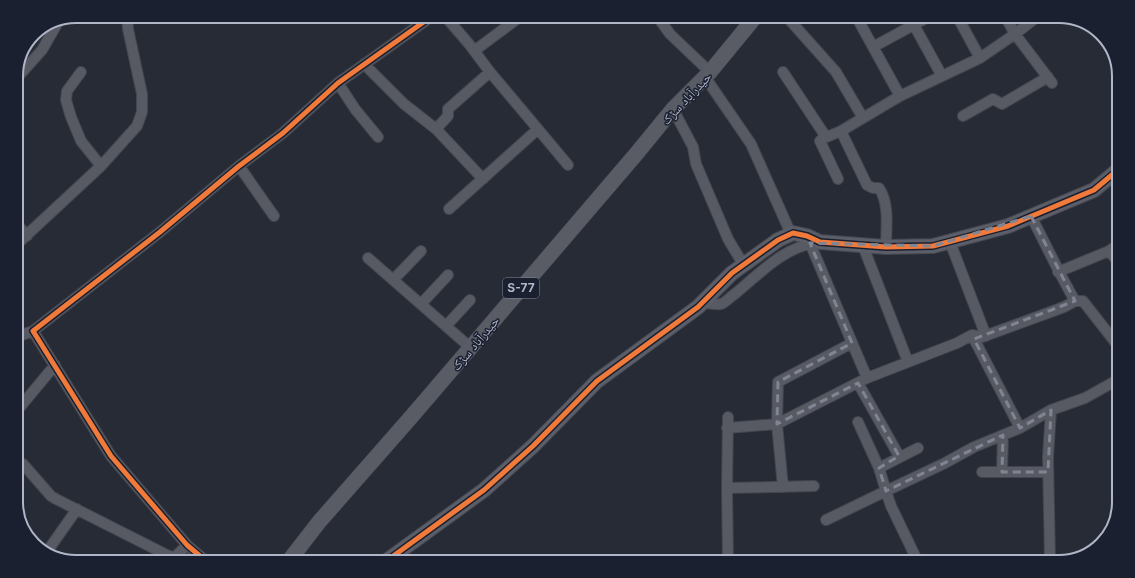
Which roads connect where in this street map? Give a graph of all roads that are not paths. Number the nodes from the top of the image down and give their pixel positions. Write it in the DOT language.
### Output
graph roads {
  1 [pos="128,23"];
  2 [pos="422,23"];
  3 [pos="451,23"];
  4 [pos="512,23"];
  5 [pos="662,23"];
  6 [pos="750,23"];
  7 [pos="792,23"];
  8 [pos="860,23"];
  9 [pos="908,23"];
  10 [pos="914,23"];
  11 [pos="961,23"];
  12 [pos="1008,23"];
  13 [pos="1029,23"];
  14 [pos="55,28"];
  15 [pos="1015,34"];
  16 [pos="873,47"];
  17 [pos="474,51"];
  18 [pos="980,58"];
  19 [pos="364,64"];
  20 [pos="23,71"];
  21 [pos="81,72"];
  22 [pos="490,72"];
  23 [pos="783,72"];
  24 [pos="708,75"];
  25 [pos="942,76"];
  26 [pos="338,83"];
  27 [pos="900,96"];
  28 [pos="673,109"];
  29 [pos="963,116"];
  30 [pos="863,118"];
  31 [pos="436,129"];
  32 [pos="538,129"];
  33 [pos="842,131"];
  34 [pos="378,137"];
  35 [pos="826,137"];
  36 [pos="568,165"];
  37 [pos="101,166"];
  38 [pos="239,166"];
  39 [pos="1112,175"];
  40 [pos="483,179"];
  41 [pos="838,179"];
  42 [pos="449,209"];
  43 [pos="274,216"];
  44 [pos="1032,216"];
  45 [pos="23,232"];
  46 [pos="790,234"];
  47 [pos="26,236"];
  48 [pos="23,239"];
  49 [pos="812,241"];
  50 [pos="950,242"];
  51 [pos="863,246"];
  52 [pos="886,248"];
  53 [pos="1112,248"];
  54 [pos="1109,250"];
  55 [pos="421,251"];
  56 [pos="1112,254"];
  57 [pos="368,258"];
  58 [pos="743,264"];
  59 [pos="1058,272"];
  60 [pos="448,275"];
  61 [pos="393,280"];
  62 [pos="470,300"];
  63 [pos="1074,301"];
  64 [pos="702,303"];
  65 [pos="421,304"];
  66 [pos="446,326"];
  67 [pos="33,331"];
  68 [pos="23,335"];
  69 [pos="972,335"];
  70 [pos="986,336"];
  71 [pos="1112,338"];
  72 [pos="852,343"];
  73 [pos="471,348"];
  74 [pos="908,362"];
  75 [pos="55,365"];
  76 [pos="862,380"];
  77 [pos="1112,383"];
  78 [pos="23,404"];
  79 [pos="1051,410"];
  80 [pos="728,417"];
  81 [pos="858,422"];
  82 [pos="777,424"];
  83 [pos="727,428"];
  84 [pos="1020,428"];
  85 [pos="1003,435"];
  86 [pos="918,448"];
  87 [pos="899,456"];
  88 [pos="23,464"];
  89 [pos="879,468"];
  90 [pos="982,472"];
  91 [pos="1002,472"];
  92 [pos="1048,472"];
  93 [pos="814,486"];
  94 [pos="783,487"];
  95 [pos="727,488"];
  96 [pos="886,491"];
  97 [pos="77,509"];
  98 [pos="826,520"];
  99 [pos="187,544"];
  100 [pos="51,546"];
  101 [pos="167,555"];
  102 [pos="177,555"];
  103 [pos="199,555"];
  104 [pos="293,555"];
  105 [pos="395,555"];
  106 [pos="728,555"];
  107 [pos="915,555"];
  108 [pos="1050,555"];
  1 -- 37 [label="street"];
  2 -- 19 [label="street"];
  3 -- 17 [label="street"];
  4 -- 17 [label="street"];
  5 -- 24 [label="street"];
  6 -- 24 [label="main road, حیدرآباد سڑک / S-77"];
  7 -- 30 [label="street"];
  8 -- 16 [label="street"];
  9 -- 16 [label="street"];
  10 -- 25 [label="street"];
  11 -- 18 [label="street"];
  12 -- 15 [label="street"];
  13 -- 15 [label="street"];
  14 -- 20 [label="street"];
  15 -- 18 [label="street"];
  15 -- 29 [label="street"];
  16 -- 27 [label="street"];
  17 -- 22 [label="street"];
  18 -- 25 [label="street"];
  19 -- 26 [label="street"];
  19 -- 31 [label="street"];
  21 -- 37 [label="street"];
  22 -- 31 [label="street"];
  22 -- 32 [label="street"];
  23 -- 35 [label="street"];
  24 -- 28 [label="main road, حیدرآباد سڑک / S-77"];
  24 -- 46 [label="street"];
  25 -- 27 [label="street"];
  26 -- 34 [label="street"];
  26 -- 38 [label="street"];
  27 -- 30 [label="street"];
  28 -- 58 [label="street"];
  28 -- 73 [label="main road, حیدرآباد سڑک / S-77"];
  30 -- 33 [label="street"];
  31 -- 40 [label="street"];
  32 -- 36 [label="street"];
  32 -- 40 [label="street"];
  33 -- 35 [label="street"];
  33 -- 52 [label="street"];
  35 -- 41 [label="street"];
  37 -- 47 [label="street"];
  38 -- 43 [label="street"];
  38 -- 67 [label="street"];
  39 -- 44 [label="street"];
  40 -- 42 [label="street"];
  44 -- 50 [label="street"];
  44 -- 59 [label="street"];
  45 -- 47 [label="street"];
  46 -- 49 [label="street"];
  46 -- 58 [label="street"];
  47 -- 48 [label="street"];
  49 -- 51 [label="street"];
  49 -- 64 [label="street"];
  49 -- 72 [label="street"];
  50 -- 52 [label="street"];
  50 -- 70 [label="street"];
  51 -- 52 [label="street"];
  51 -- 74 [label="street"];
  53 -- 54 [label="street"];
  54 -- 56 [label="street"];
  54 -- 59 [label="street"];
  55 -- 61 [label="street"];
  57 -- 61 [label="street"];
  58 -- 64 [label="street"];
  59 -- 63 [label="street"];
  60 -- 65 [label="street"];
  61 -- 65 [label="street"];
  62 -- 66 [label="street"];
  63 -- 70 [label="street"];
  63 -- 71 [label="street"];
  64 -- 105 [label="street"];
  65 -- 66 [label="street"];
  66 -- 73 [label="street"];
  67 -- 68 [label="street"];
  67 -- 75 [label="street"];
  69 -- 70 [label="street"];
  69 -- 74 [label="street"];
  69 -- 84 [label="street"];
  72 -- 76 [label="street"];
  72 -- 82 [label="street"];
  73 -- 104 [label="main road, حیدرآباد سڑک / S-77"];
  74 -- 76 [label="street"];
  75 -- 78 [label="street"];
  75 -- 99 [label="street"];
  76 -- 82 [label="street"];
  76 -- 87 [label="street"];
  77 -- 79 [label="street"];
  79 -- 84 [label="street"];
  79 -- 92 [label="street"];
  80 -- 83 [label="street"];
  81 -- 89 [label="street"];
  82 -- 83 [label="street"];
  82 -- 94 [label="street"];
  83 -- 95 [label="street"];
  84 -- 85 [label="street"];
  85 -- 91 [label="street"];
  85 -- 96 [label="street"];
  86 -- 87 [label="street"];
  87 -- 89 [label="street"];
  88 -- 97 [label="street"];
  89 -- 96 [label="street"];
  90 -- 91 [label="street"];
  91 -- 92 [label="street"];
  92 -- 108 [label="street"];
  93 -- 94 [label="street"];
  94 -- 95 [label="street"];
  95 -- 106 [label="street"];
  96 -- 98 [label="street"];
  96 -- 107 [label="street"];
  97 -- 100 [label="street"];
  97 -- 101 [label="street"];
  99 -- 102 [label="street"];
  99 -- 103 [label="street"];
}
